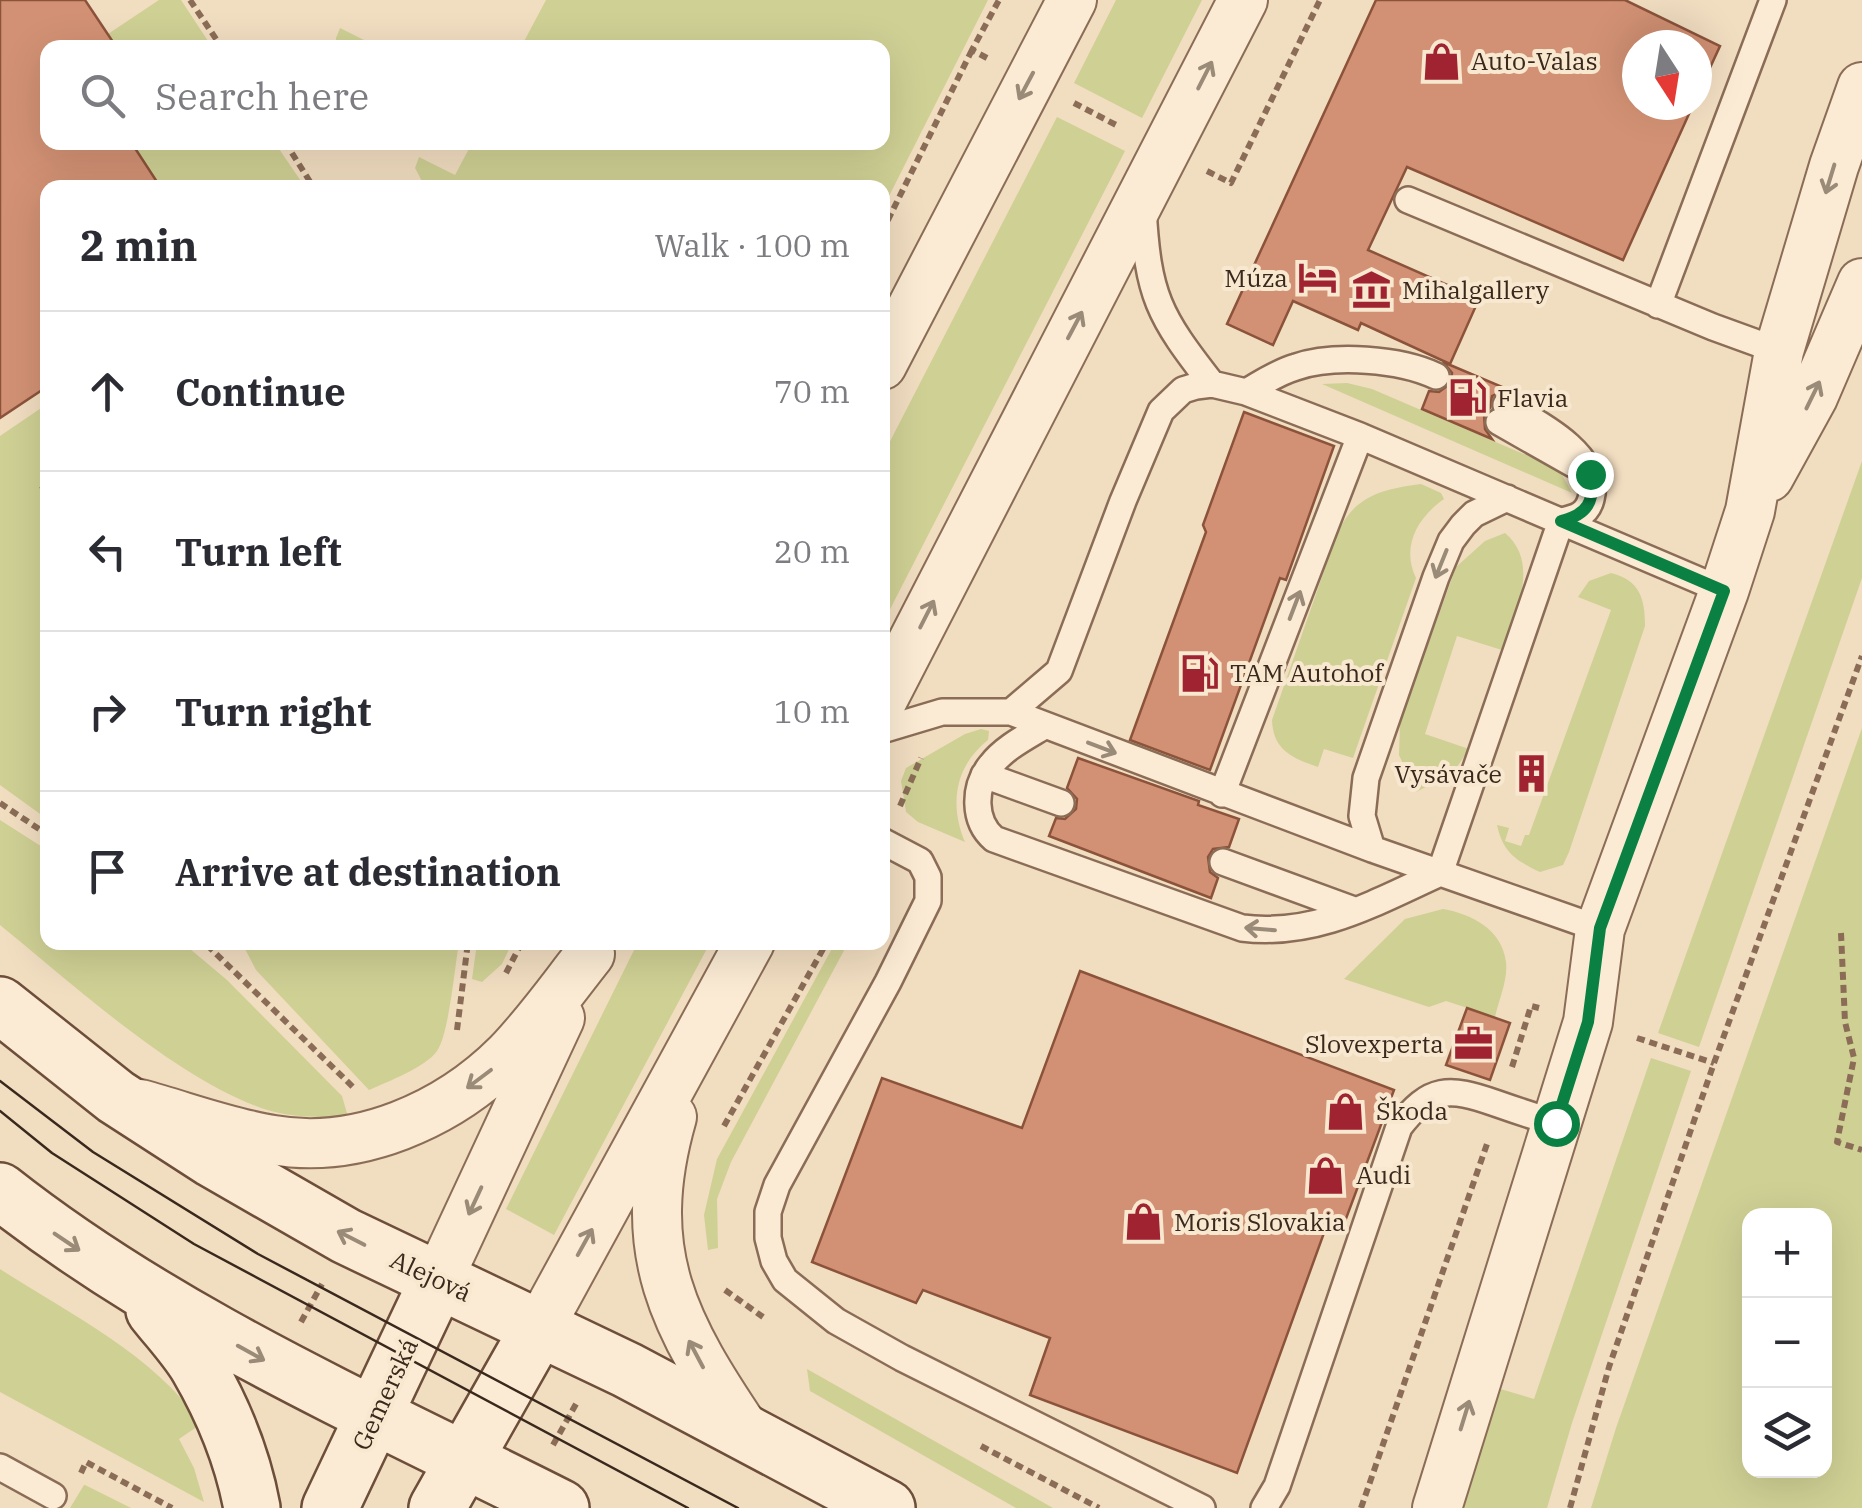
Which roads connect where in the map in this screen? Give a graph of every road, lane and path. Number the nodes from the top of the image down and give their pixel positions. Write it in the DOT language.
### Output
graph roads {
  1 [pos="190,0"];
  2 [pos="1072,0"];
  3 [pos="1243,0"];
  4 [pos="1320,0"];
  5 [pos="1772,0"];
  6 [pos="217,40"];
  7 [pos="972,50"];
  8 [pos="1862,87"];
  9 [pos="289,150"];
  10 [pos="309,180"];
  11 [pos="1230,183"];
  12 [pos="1142,195"];
  13 [pos="1408,200"];
  14 [pos="890,216"];
  15 [pos="1862,283"];
  16 [pos="1658,305"];
  17 [pos="890,350"];
  18 [pos="1779,351"];
  19 [pos="1212,384"];
  20 [pos="1433,384"];
  21 [pos="1246,392"];
  22 [pos="1502,413"];
  23 [pos="1360,436"];
  24 [pos="1507,498"];
  25 [pos="1750,511"];
  26 [pos="1561,521"];
  27 [pos="1724,591"];
  28 [pos="1862,656"];
  29 [pos="890,685"];
  30 [pos="942,712"];
  31 [pos="1011,712"];
  32 [pos="1044,726"];
  33 [pos="890,728"];
  34 [pos="984,775"];
  35 [pos="1222,794"];
  36 [pos="0,803"];
  37 [pos="1061,804"];
  38 [pos="890,826"];
  39 [pos="40,830"];
  40 [pos="890,845"];
  41 [pos="1372,849"];
  42 [pos="1224,862"];
  43 [pos="1440,873"];
  44 [pos="1354,910"];
  45 [pos="1600,928"];
  46 [pos="1841,932"];
  47 [pos="214,950"];
  48 [pos="467,950"];
  49 [pos="591,950"];
  50 [pos="592,950"];
  51 [pos="746,950"];
  52 [pos="823,950"];
  53 [pos="0,1005"];
  54 [pos="698,1037"];
  55 [pos="456,1039"];
  56 [pos="116,1097"];
  57 [pos="366,1100"];
  58 [pos="1556,1123"];
  59 [pos="723,1129"];
  60 [pos="1862,1150"];
  61 [pos="0,1192"];
  62 [pos="438,1280"];
  63 [pos="136,1288"];
  64 [pos="539,1328"];
  65 [pos="375,1416"];
  66 [pos="750,1436"];
  67 [pos="465,1460"];
  68 [pos="0,1466"];
  69 [pos="53,1496"];
  70 [pos="172,1508"];
  71 [pos="252,1508"];
  72 [pos="330,1508"];
  73 [pos="437,1508"];
  74 [pos="561,1508"];
  75 [pos="887,1508"];
  76 [pos="1202,1508"];
  77 [pos="1264,1508"];
  78 [pos="1437,1508"];
  79 [pos="1570,1508"];
  1 -- 6 [label="path"];
  2 -- 17 [label="street, one-way"];
  12 -- 3 [label="street, one-way"];
  4 -- 11 [label="path"];
  5 -- 16 [label="lane"];
  7 -- 14 [label="path"];
  8 -- 18 [label="street, one-way"];
  9 -- 10 [label="path"];
  12 -- 19 [label="lane"];
  29 -- 12 [label="street, one-way"];
  13 -- 16 [label="lane"];
  25 -- 15 [label="street, one-way"];
  16 -- 18 [label="lane"];
  18 -- 25 [label="street"];
  19 -- 21 [label="lane"];
  19 -- 31 [label="lane"];
  20 -- 21 [label="lane"];
  21 -- 23 [label="lane"];
  22 -- 26 [label="lane"];
  23 -- 24 [label="lane"];
  35 -- 23 [label="lane, one-way"];
  24 -- 26 [label="lane"];
  24 -- 41 [label="lane, one-way"];
  25 -- 27 [label="street"];
  26 -- 27 [label="lane"];
  26 -- 43 [label="lane"];
  27 -- 45 [label="street"];
  28 -- 79 [label="path"];
  30 -- 31 [label="lane"];
  30 -- 33 [label="lane"];
  30 -- 38 [label="path"];
  31 -- 32 [label="lane"];
  32 -- 34 [label="lane"];
  32 -- 35 [label="lane, one-way"];
  34 -- 37 [label="lane"];
  44 -- 34 [label="lane, one-way"];
  35 -- 41 [label="lane"];
  36 -- 39 [label="path"];
  40 -- 76 [label="lane"];
  41 -- 43 [label="lane"];
  42 -- 44 [label="lane"];
  43 -- 44 [label="lane"];
  43 -- 45 [label="lane"];
  45 -- 58 [label="street"];
  46 -- 60 [label="path"];
  47 -- 57 [label="path"];
  48 -- 55 [label="path"];
  49 -- 56 [label="street, one-way"];
  50 -- 62 [label="street, one-way"];
  51 -- 54 [label="street"];
  52 -- 59 [label="path"];
  53 -- 56 [label="street, Alejová"];
  64 -- 54 [label="street, one-way"];
  66 -- 54 [label="street, one-way"];
  62 -- 56 [label="street, Alejová, one-way"];
  58 -- 77 [label="lane"];
  78 -- 58 [label="street, one-way"];
  61 -- 63 [label="street, one-way"];
  62 -- 64 [label="street, Alejová"];
  62 -- 65 [label="street, Gemerská"];
  63 -- 65 [label="street, one-way"];
  63 -- 71 [label="street"];
  64 -- 66 [label="street, Alejová"];
  64 -- 67 [label="street"];
  65 -- 67 [label="street"];
  65 -- 72 [label="street, Gemerská"];
  66 -- 75 [label="street, Alejová"];
  67 -- 73 [label="street"];
  67 -- 74 [label="street"];
  68 -- 69 [label="lane"];
  69 -- 70 [label="path"];
}
